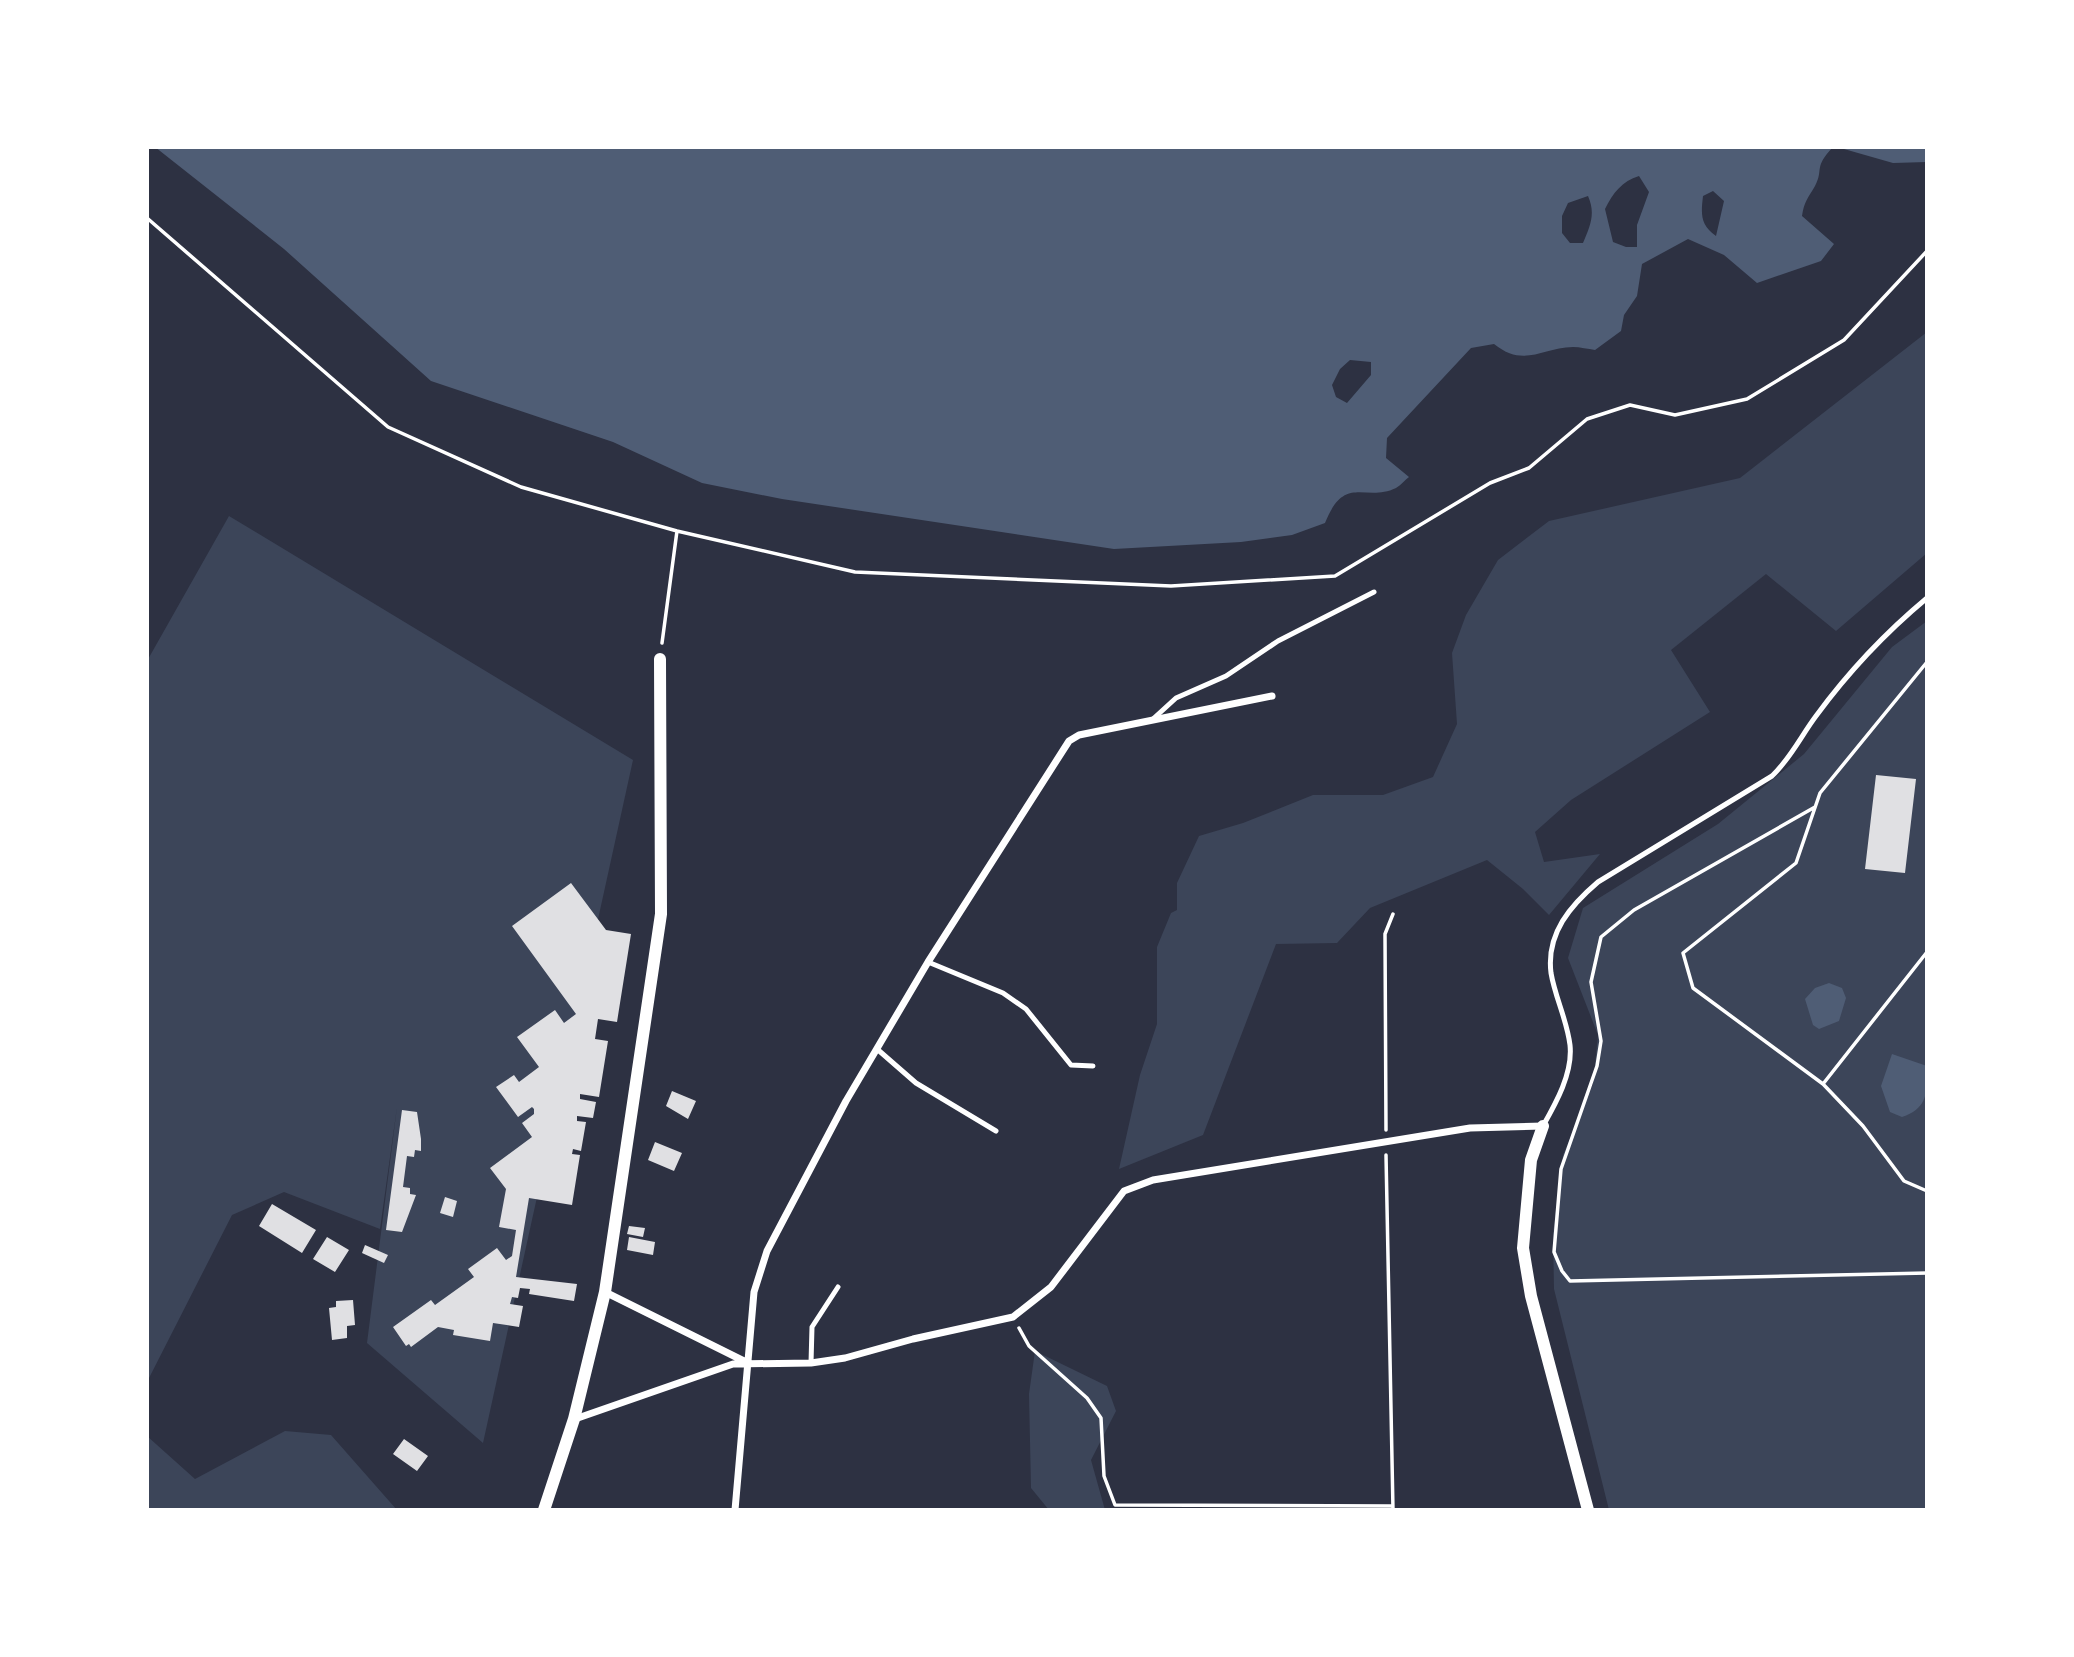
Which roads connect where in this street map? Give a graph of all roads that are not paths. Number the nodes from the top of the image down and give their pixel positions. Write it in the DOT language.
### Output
graph roads {
  1 [pos="1374,592"];
  2 [pos="1927,598"];
  3 [pos="660,659"];
  4 [pos="1272,696"];
  5 [pos="1152,720"];
  6 [pos="928,962"];
  7 [pos="877,1049"];
  8 [pos="1093,1066"];
  9 [pos="1543,1126"];
  10 [pos="996,1131"];
  11 [pos="838,1287"];
  12 [pos="605,1292"];
  13 [pos="746,1362"];
  14 [pos="811,1363"];
  15 [pos="574,1419"];
  16 [pos="544,1510"];
  17 [pos="735,1510"];
  18 [pos="1588,1510"];
  1 -- 5 [label="lane"];
  2 -- 9 [label="lane"];
  3 -- 12 [label="street"];
  4 -- 5 [label="street"];
  5 -- 6 [label="street"];
  6 -- 7 [label="street"];
  6 -- 8 [label="lane"];
  7 -- 10 [label="lane"];
  7 -- 13 [label="street"];
  9 -- 14 [label="street"];
  9 -- 18 [label="street"];
  11 -- 14 [label="lane"];
  12 -- 13 [label="street"];
  12 -- 15 [label="street"];
  13 -- 14 [label="street"];
  13 -- 15 [label="street"];
  13 -- 17 [label="street"];
  15 -- 16 [label="street"];
}
